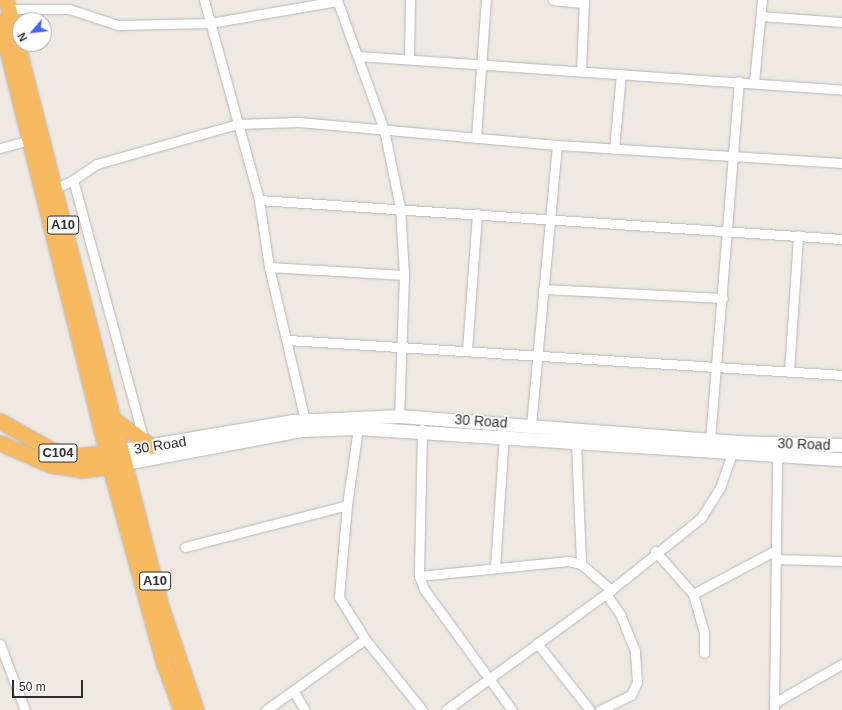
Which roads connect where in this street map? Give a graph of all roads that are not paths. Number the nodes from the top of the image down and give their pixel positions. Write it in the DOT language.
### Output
graph roads {
  1 [pos="204,0"];
  2 [pos="337,0"];
  3 [pos="410,0"];
  4 [pos="486,0"];
  5 [pos="553,0"];
  6 [pos="762,0"];
  7 [pos="584,2"];
  8 [pos="8,4"];
  9 [pos="761,16"];
  10 [pos="0,21"];
  11 [pos="842,22"];
  12 [pos="210,23"];
  13 [pos="359,56"];
  14 [pos="409,59"];
  15 [pos="479,64"];
  16 [pos="580,71"];
  17 [pos="620,74"];
  18 [pos="739,81"];
  19 [pos="754,82"];
  20 [pos="842,90"];
  21 [pos="237,124"];
  22 [pos="384,130"];
  23 [pos="476,138"];
  24 [pos="30,140"];
  25 [pos="557,145"];
  26 [pos="0,148"];
  27 [pos="614,149"];
  28 [pos="732,157"];
  29 [pos="842,163"];
  30 [pos="72,180"];
  31 [pos="54,189"];
  32 [pos="259,200"];
  33 [pos="400,207"];
  34 [pos="477,213"];
  35 [pos="550,220"];
  36 [pos="728,229"];
  37 [pos="798,235"];
  38 [pos="842,239"];
  39 [pos="269,267"];
  40 [pos="404,275"];
  41 [pos="543,289"];
  42 [pos="723,298"];
  43 [pos="288,340"];
  44 [pos="402,346"];
  45 [pos="467,350"];
  46 [pos="537,354"];
  47 [pos="718,366"];
  48 [pos="790,372"];
  49 [pos="842,375"];
  50 [pos="399,416"];
  51 [pos="113,419"];
  52 [pos="305,420"];
  53 [pos="0,421"];
  54 [pos="531,425"];
  55 [pos="358,428"];
  56 [pos="422,429"];
  57 [pos="504,436"];
  58 [pos="710,440"];
  59 [pos="0,443"];
  60 [pos="576,443"];
  61 [pos="777,443"];
  62 [pos="148,444"];
  63 [pos="842,445"];
  64 [pos="732,454"];
  65 [pos="777,456"];
  66 [pos="124,457"];
  67 [pos="842,459"];
  68 [pos="108,461"];
  69 [pos="347,505"];
  70 [pos="184,546"];
  71 [pos="655,552"];
  72 [pos="776,555"];
  73 [pos="842,561"];
  74 [pos="581,564"];
  75 [pos="495,567"];
  76 [pos="419,576"];
  77 [pos="608,592"];
  78 [pos="693,594"];
  79 [pos="366,639"];
  80 [pos="537,643"];
  81 [pos="0,644"];
  82 [pos="704,653"];
  83 [pos="842,664"];
  84 [pos="490,677"];
  85 [pos="293,690"];
  86 [pos="774,707"];
  87 [pos="25,710"];
  88 [pos="181,710"];
  89 [pos="196,710"];
  90 [pos="266,710"];
  91 [pos="305,710"];
  92 [pos="422,710"];
  93 [pos="446,710"];
  94 [pos="512,710"];
  95 [pos="590,710"];
  96 [pos="600,710"];
  1 -- 12 [label="street"];
  2 -- 12 [label="street"];
  2 -- 13 [label="street"];
  3 -- 14 [label="street"];
  4 -- 15 [label="street"];
  5 -- 7 [label="street"];
  6 -- 9 [label="street"];
  7 -- 16 [label="street"];
  8 -- 12 [label="street"];
  8 -- 31 [label="highway, A10"];
  9 -- 11 [label="street"];
  9 -- 19 [label="street"];
  10 -- 24 [label="highway, A10"];
  12 -- 21 [label="street"];
  13 -- 14 [label="street"];
  13 -- 22 [label="street"];
  14 -- 15 [label="street"];
  15 -- 16 [label="street"];
  15 -- 23 [label="street"];
  16 -- 17 [label="street"];
  17 -- 18 [label="street"];
  17 -- 27 [label="street"];
  18 -- 19 [label="street"];
  18 -- 28 [label="street"];
  19 -- 20 [label="street"];
  21 -- 22 [label="street"];
  21 -- 30 [label="street"];
  21 -- 32 [label="street"];
  22 -- 23 [label="street"];
  22 -- 33 [label="street"];
  23 -- 25 [label="street"];
  24 -- 26 [label="street"];
  24 -- 68 [label="highway, A10"];
  25 -- 27 [label="street"];
  25 -- 35 [label="street"];
  27 -- 28 [label="street"];
  28 -- 29 [label="street"];
  28 -- 36 [label="street"];
  30 -- 31 [label="street"];
  30 -- 62 [label="street"];
  31 -- 51 [label="highway, A10"];
  32 -- 33 [label="street"];
  32 -- 39 [label="street"];
  33 -- 34 [label="street"];
  33 -- 40 [label="street"];
  34 -- 35 [label="street"];
  34 -- 45 [label="street"];
  35 -- 36 [label="street"];
  35 -- 41 [label="street"];
  36 -- 37 [label="street"];
  36 -- 42 [label="street"];
  37 -- 38 [label="street"];
  37 -- 48 [label="street"];
  39 -- 40 [label="street"];
  39 -- 43 [label="street"];
  40 -- 44 [label="street"];
  41 -- 42 [label="street"];
  41 -- 46 [label="street"];
  42 -- 47 [label="street"];
  43 -- 44 [label="street"];
  43 -- 52 [label="street"];
  44 -- 45 [label="street"];
  44 -- 50 [label="street"];
  45 -- 46 [label="street"];
  46 -- 47 [label="street"];
  46 -- 54 [label="street"];
  47 -- 48 [label="street"];
  47 -- 58 [label="street"];
  48 -- 49 [label="street"];
  50 -- 52 [label="main road, 30 Road"];
  50 -- 54 [label="main road, 30 Road"];
  51 -- 62 [label="highway"];
  51 -- 66 [label="highway, A10"];
  52 -- 62 [label="main road, 30 Road"];
  53 -- 68 [label="highway, C104"];
  54 -- 58 [label="main road, 30 Road"];
  55 -- 56 [label="main road, 30 Road"];
  55 -- 66 [label="main road, 30 Road"];
  55 -- 69 [label="street"];
  56 -- 57 [label="main road, 30 Road"];
  56 -- 76 [label="street"];
  57 -- 60 [label="main road, 30 Road"];
  57 -- 75 [label="street"];
  58 -- 61 [label="main road, 30 Road"];
  59 -- 68 [label="highway, C104"];
  60 -- 64 [label="main road, 30 Road"];
  60 -- 74 [label="street"];
  61 -- 63 [label="main road, 30 Road"];
  61 -- 65 [label="street"];
  62 -- 66 [label="main road, 30 Road"];
  64 -- 65 [label="main road, 30 Road"];
  64 -- 71 [label="street"];
  65 -- 67 [label="main road, 30 Road"];
  65 -- 72 [label="street"];
  66 -- 68 [label="highway, C104"];
  66 -- 89 [label="highway, A10"];
  68 -- 88 [label="highway, A10"];
  69 -- 70 [label="street"];
  69 -- 79 [label="street"];
  71 -- 77 [label="street"];
  71 -- 78 [label="street"];
  72 -- 73 [label="street"];
  72 -- 78 [label="street"];
  72 -- 86 [label="street"];
  74 -- 75 [label="street"];
  74 -- 77 [label="street"];
  75 -- 76 [label="street"];
  76 -- 84 [label="street"];
  77 -- 80 [label="street"];
  77 -- 96 [label="street"];
  78 -- 82 [label="street"];
  79 -- 85 [label="street"];
  79 -- 92 [label="street"];
  80 -- 84 [label="street"];
  80 -- 95 [label="street"];
  81 -- 87 [label="street"];
  83 -- 86 [label="street"];
  84 -- 93 [label="street"];
  84 -- 94 [label="street"];
  85 -- 90 [label="street"];
  85 -- 91 [label="street"];
}
